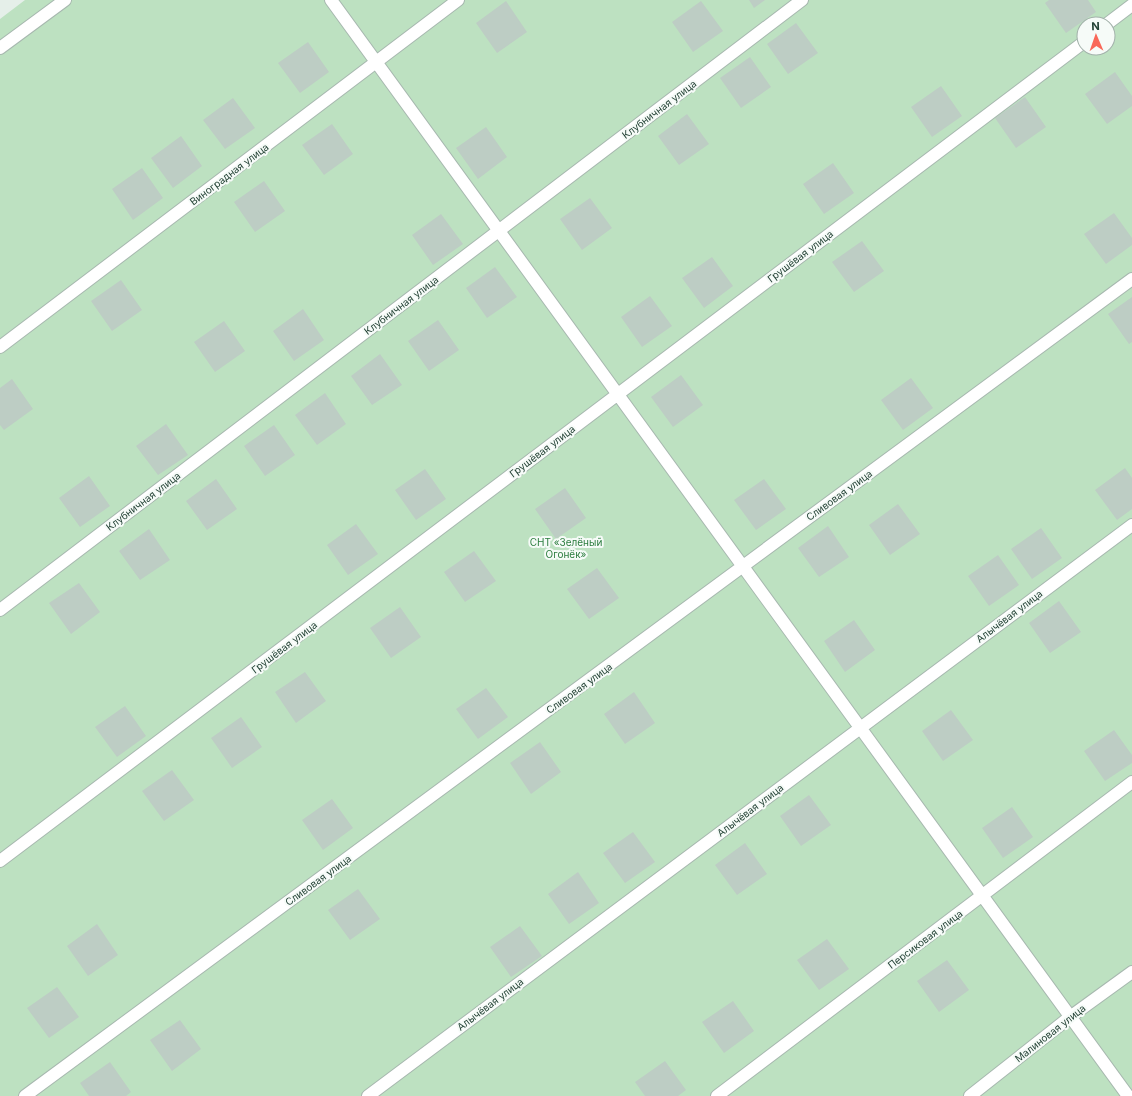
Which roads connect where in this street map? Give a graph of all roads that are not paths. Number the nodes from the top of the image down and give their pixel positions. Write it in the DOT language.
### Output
graph roads {
  1 [pos="65,0"];
  2 [pos="331,0"];
  3 [pos="458,0"];
  4 [pos="802,0"];
  5 [pos="1132,5"];
  6 [pos="1116,17"];
  7 [pos="0,48"];
  8 [pos="1076,48"];
  9 [pos="376,62"];
  10 [pos="499,230"];
  11 [pos="1132,279"];
  12 [pos="0,347"];
  13 [pos="618,394"];
  14 [pos="1132,525"];
  15 [pos="743,566"];
  16 [pos="0,610"];
  17 [pos="860,728"];
  18 [pos="1132,782"];
  19 [pos="0,861"];
  20 [pos="982,896"];
  21 [pos="1132,972"];
  22 [pos="1070,1017"];
  23 [pos="25,1096"];
  24 [pos="368,1096"];
  25 [pos="717,1096"];
  26 [pos="970,1096"];
  27 [pos="1128,1096"];
  1 -- 7 [label="street"];
  2 -- 9 [label="street"];
  3 -- 9 [label="street, Виноградная улица"];
  4 -- 10 [label="street, Клубничная улица"];
  5 -- 6 [label="street"];
  8 -- 13 [label="street, Грушёвая улица"];
  9 -- 10 [label="street"];
  9 -- 12 [label="street, Виноградная улица"];
  10 -- 13 [label="street"];
  10 -- 16 [label="street, Клубничная улица"];
  11 -- 15 [label="street, Сливовая улица"];
  13 -- 15 [label="street"];
  13 -- 19 [label="street, Грушёвая улица"];
  14 -- 17 [label="street, Алычёвая улица"];
  15 -- 17 [label="street"];
  15 -- 23 [label="street, Сливовая улица"];
  17 -- 20 [label="street"];
  17 -- 24 [label="street, Алычёвая улица"];
  18 -- 20 [label="street, Персиковая улица"];
  20 -- 22 [label="street"];
  20 -- 25 [label="street, Персиковая улица"];
  21 -- 22 [label="street, Малиновая улица"];
  22 -- 26 [label="street, Малиновая улица"];
  22 -- 27 [label="street"];
}
